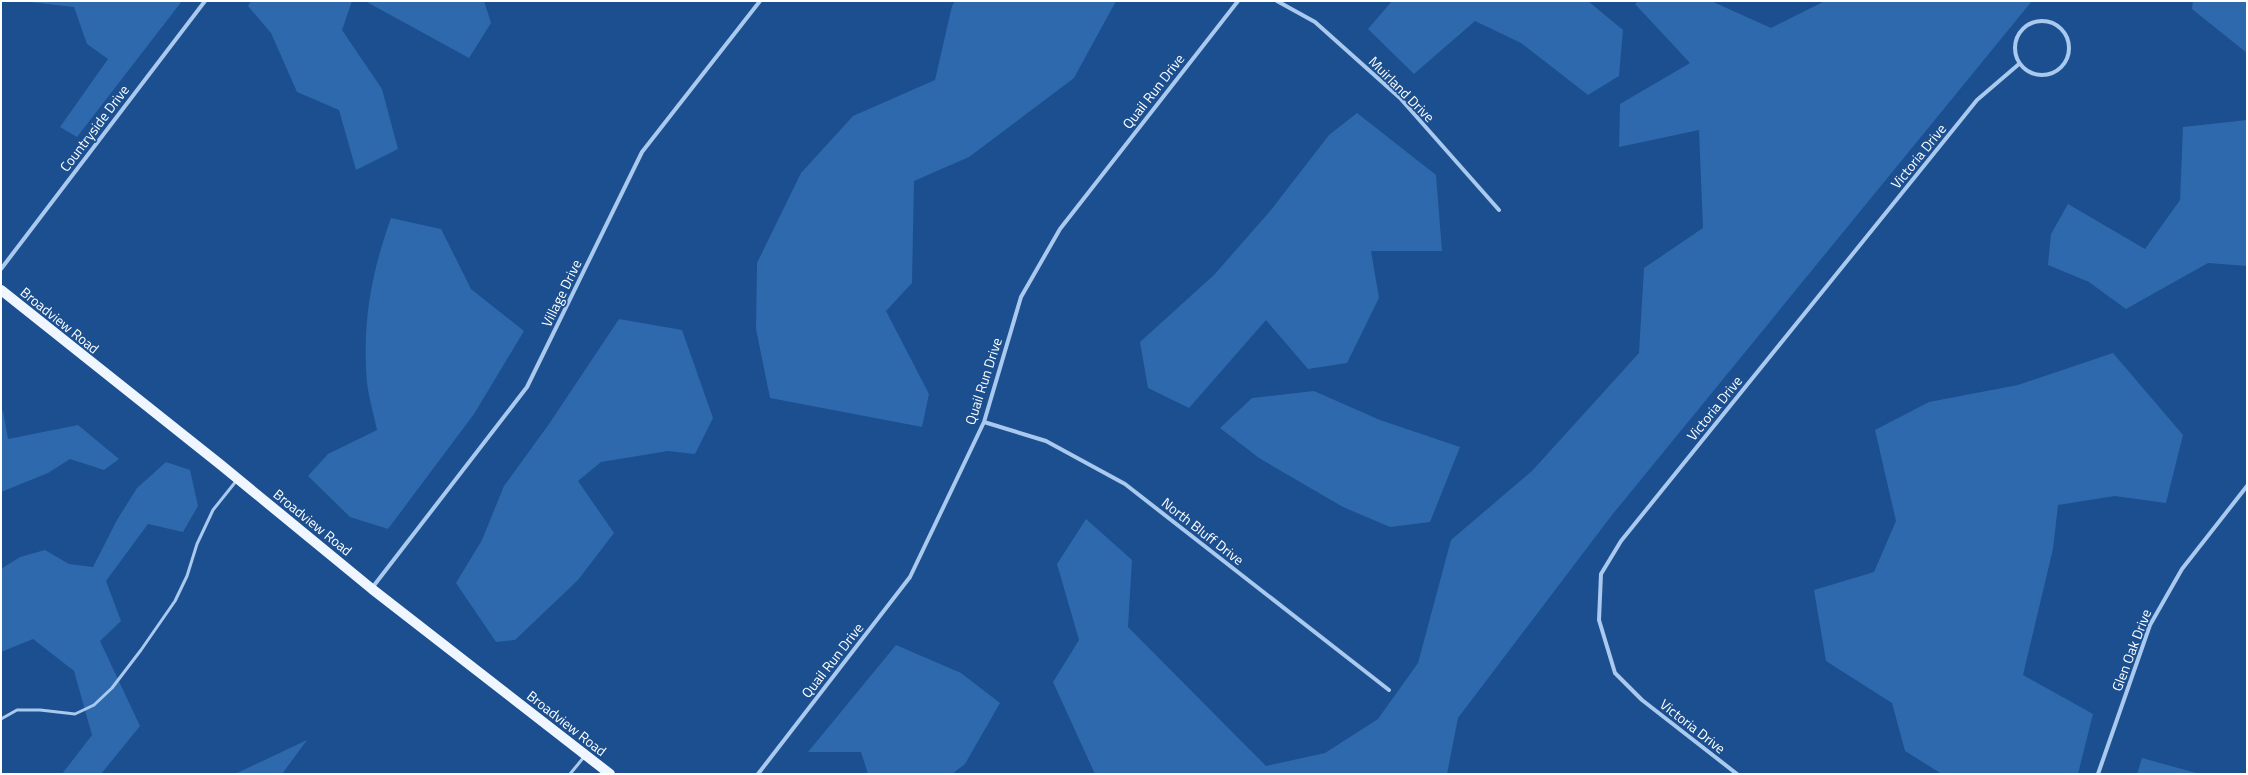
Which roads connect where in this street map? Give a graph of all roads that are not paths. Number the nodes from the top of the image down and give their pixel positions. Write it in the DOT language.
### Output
graph roads {
  1 [pos="205,1"];
  2 [pos="760,1"];
  3 [pos="1238,1"];
  4 [pos="1277,1"];
  5 [pos="2019,64"];
  6 [pos="1499,210"];
  7 [pos="1,269"];
  8 [pos="1,290"];
  9 [pos="984,422"];
  10 [pos="238,479"];
  11 [pos="2247,486"];
  12 [pos="372,589"];
  13 [pos="1390,690"];
  14 [pos="1,719"];
  15 [pos="585,755"];
  16 [pos="570,774"];
  17 [pos="610,774"];
  18 [pos="758,774"];
  19 [pos="1737,774"];
  20 [pos="2098,774"];
  1 -- 7 [label="street, Countryside Drive"];
  2 -- 12 [label="street, Village Drive"];
  3 -- 9 [label="street, Quail Run Drive"];
  4 -- 6 [label="street, Muirland Drive"];
  5 -- 5 [label="street"];
  5 -- 19 [label="street, Victoria Drive"];
  8 -- 10 [label="main road, Broadview Road"];
  9 -- 13 [label="street, North Bluff Drive"];
  9 -- 18 [label="street, Quail Run Drive"];
  10 -- 12 [label="main road, Broadview Road"];
  10 -- 14 [label="lane"];
  11 -- 20 [label="street, Glen Oak Drive"];
  12 -- 15 [label="main road, Broadview Road"];
  15 -- 16 [label="lane"];
  15 -- 17 [label="main road, Broadview Road"];
}
